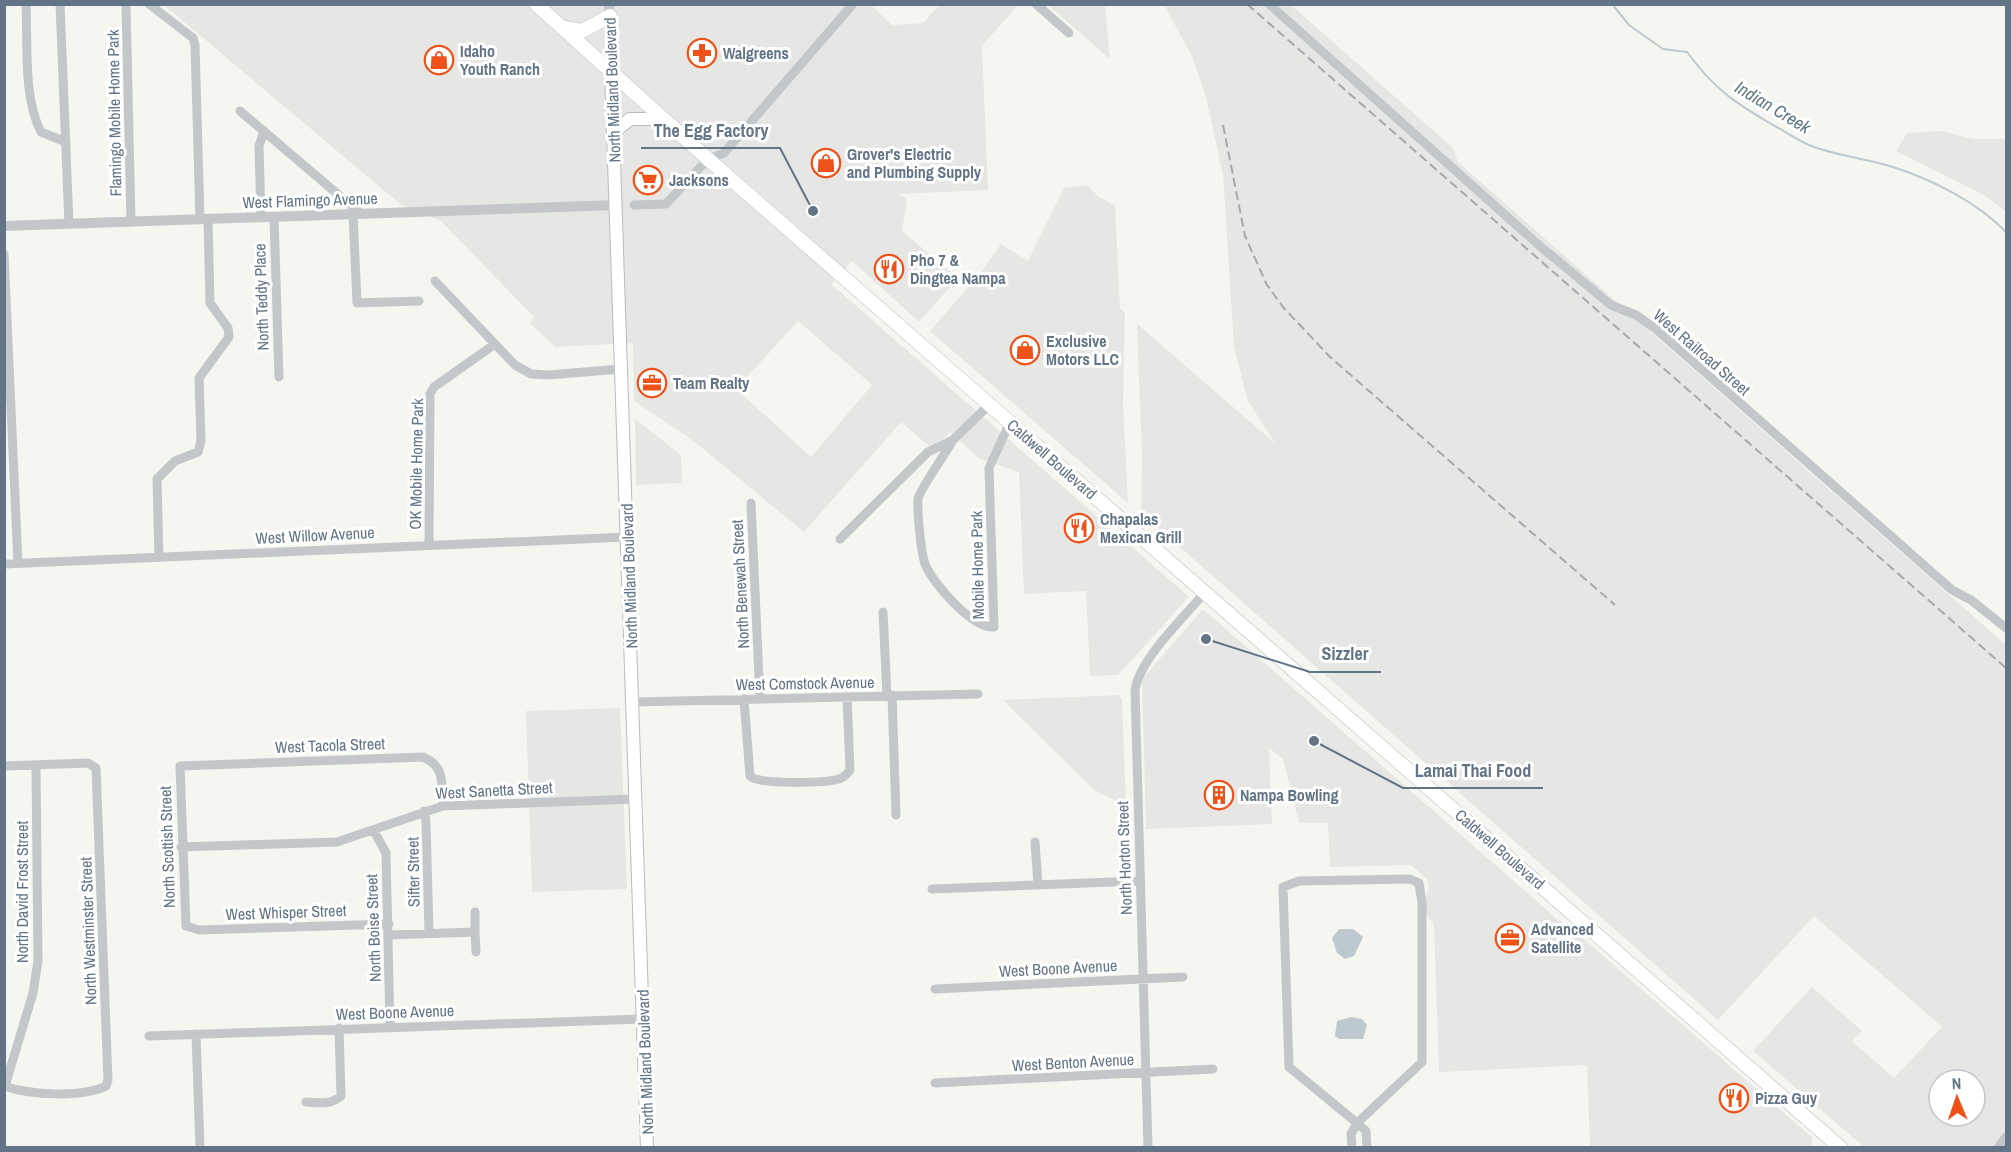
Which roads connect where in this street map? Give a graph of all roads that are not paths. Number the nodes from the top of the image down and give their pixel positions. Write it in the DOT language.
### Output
graph roads {
  1 [pos="26,4"];
  2 [pos="60,4"];
  3 [pos="126,4"];
  4 [pos="149,4"];
  5 [pos="536,4"];
  6 [pos="854,4"];
  7 [pos="1036,4"];
  8 [pos="1269,4"];
  9 [pos="609,10"];
  10 [pos="564,28"];
  11 [pos="1069,33"];
  12 [pos="611,71"];
  13 [pos="240,111"];
  14 [pos="664,119"];
  15 [pos="264,132"];
  16 [pos="613,133"];
  17 [pos="66,142"];
  18 [pos="708,159"];
  19 [pos="616,205"];
  20 [pos="634,205"];
  21 [pos="357,214"];
  22 [pos="261,217"];
  23 [pos="274,217"];
  24 [pos="204,219"];
  25 [pos="131,222"];
  26 [pos="69,224"];
  27 [pos="4,226"];
  28 [pos="4,254"];
  29 [pos="435,281"];
  30 [pos="419,301"];
  31 [pos="495,344"];
  32 [pos="621,369"];
  33 [pos="279,376"];
  34 [pos="990,404"];
  35 [pos="8,421"];
  36 [pos="1010,422"];
  37 [pos="953,440"];
  38 [pos="4,474"];
  39 [pos="16,476"];
  40 [pos="751,503"];
  41 [pos="627,537"];
  42 [pos="840,539"];
  43 [pos="429,545"];
  44 [pos="159,557"];
  45 [pos="18,563"];
  46 [pos="4,564"];
  47 [pos="1205,592"];
  48 [pos="883,612"];
  49 [pos="2007,628"];
  50 [pos="978,694"];
  51 [pos="890,695"];
  52 [pos="847,697"];
  53 [pos="744,699"];
  54 [pos="760,699"];
  55 [pos="633,702"];
  56 [pos="36,765"];
  57 [pos="4,766"];
  58 [pos="180,766"];
  59 [pos="635,799"];
  60 [pos="443,806"];
  61 [pos="424,811"];
  62 [pos="896,815"];
  63 [pos="375,831"];
  64 [pos="1035,842"];
  65 [pos="181,847"];
  66 [pos="1139,881"];
  67 [pos="1038,885"];
  68 [pos="932,889"];
  69 [pos="475,912"];
  70 [pos="389,924"];
  71 [pos="186,927"];
  72 [pos="475,932"];
  73 [pos="429,933"];
  74 [pos="390,935"];
  75 [pos="476,952"];
  76 [pos="1183,977"];
  77 [pos="1142,979"];
  78 [pos="935,989"];
  79 [pos="643,1019"];
  80 [pos="390,1026"];
  81 [pos="339,1028"];
  82 [pos="196,1034"];
  83 [pos="148,1036"];
  84 [pos="1213,1069"];
  85 [pos="1146,1074"];
  86 [pos="935,1083"];
  87 [pos="5,1086"];
  88 [pos="306,1102"];
  89 [pos="1357,1124"];
  90 [pos="2007,1137"];
  91 [pos="1839,1147"];
  92 [pos="200,1148"];
  93 [pos="647,1148"];
  94 [pos="1148,1148"];
  95 [pos="1352,1148"];
  96 [pos="1367,1148"];
  97 [pos="1998,1148"];
  1 -- 17 [label="street"];
  2 -- 17 [label="street"];
  3 -- 25 [label="street, Flamingo Mobile Home Park"];
  4 -- 24 [label="street"];
  5 -- 10 [label="main road, Caldwell Boulevard"];
  6 -- 18 [label="street"];
  7 -- 11 [label="street"];
  8 -- 49 [label="street, West Railroad Street"];
  9 -- 10 [label="main road"];
  9 -- 12 [label="street, North Midland Boulevard"];
  10 -- 12 [label="main road, Caldwell Boulevard"];
  12 -- 14 [label="main road, Caldwell Boulevard"];
  12 -- 16 [label="main road, North Midland Boulevard"];
  13 -- 15 [label="street"];
  14 -- 16 [label="main road"];
  14 -- 18 [label="main road, Caldwell Boulevard"];
  15 -- 21 [label="street"];
  15 -- 22 [label="street"];
  16 -- 19 [label="main road, North Midland Boulevard"];
  17 -- 26 [label="street"];
  18 -- 20 [label="street"];
  18 -- 34 [label="main road, Caldwell Boulevard"];
  19 -- 21 [label="street, West Flamingo Avenue"];
  19 -- 32 [label="main road, North Midland Boulevard"];
  21 -- 23 [label="street, West Flamingo Avenue"];
  21 -- 30 [label="street"];
  22 -- 23 [label="street, West Flamingo Avenue"];
  22 -- 24 [label="street, West Flamingo Avenue"];
  23 -- 33 [label="street, North Teddy Place"];
  24 -- 25 [label="street, West Flamingo Avenue"];
  24 -- 44 [label="street"];
  25 -- 26 [label="street, West Flamingo Avenue"];
  26 -- 27 [label="street, West Flamingo Avenue"];
  28 -- 35 [label="street"];
  29 -- 31 [label="street"];
  31 -- 32 [label="street"];
  31 -- 43 [label="street, OK Mobile Home Park"];
  32 -- 41 [label="main road, North Midland Boulevard"];
  34 -- 36 [label="main road, Caldwell Boulevard"];
  34 -- 37 [label="street, Mobile Home Park"];
  35 -- 39 [label="street"];
  36 -- 37 [label="street, Mobile Home Park"];
  36 -- 47 [label="main road, Caldwell Boulevard"];
  37 -- 42 [label="street, Mobile Home Park"];
  38 -- 39 [label="street"];
  39 -- 45 [label="street"];
  40 -- 54 [label="street, North Benewah Street"];
  41 -- 43 [label="street, West Willow Avenue"];
  41 -- 55 [label="main road, North Midland Boulevard"];
  43 -- 44 [label="street, West Willow Avenue"];
  44 -- 45 [label="street, West Willow Avenue"];
  45 -- 46 [label="street, West Willow Avenue"];
  47 -- 66 [label="street, North Horton Street"];
  47 -- 91 [label="main road, Caldwell Boulevard"];
  48 -- 51 [label="street"];
  50 -- 51 [label="street, West Comstock Avenue"];
  51 -- 52 [label="street, West Comstock Avenue"];
  51 -- 62 [label="street"];
  52 -- 53 [label="street"];
  52 -- 54 [label="street, West Comstock Avenue"];
  53 -- 54 [label="street, West Comstock Avenue"];
  53 -- 55 [label="street, West Comstock Avenue"];
  55 -- 59 [label="main road, North Midland Boulevard"];
  56 -- 57 [label="street"];
  56 -- 87 [label="street, North David Frost Street"];
  56 -- 87 [label="street, North Westminster Street"];
  58 -- 60 [label="street, West Tacola Street"];
  58 -- 65 [label="street, North Scottish Street"];
  59 -- 60 [label="street, West Sanetta Street"];
  59 -- 79 [label="main road, North Midland Boulevard"];
  60 -- 61 [label="street, West Sanetta Street"];
  61 -- 63 [label="street, West Sanetta Street"];
  61 -- 73 [label="street, Sifter Street"];
  63 -- 65 [label="street, West Sanetta Street"];
  63 -- 70 [label="street, North Boise Street"];
  64 -- 67 [label="street"];
  65 -- 71 [label="street, North Scottish Street"];
  66 -- 67 [label="street"];
  66 -- 77 [label="street, North Horton Street"];
  67 -- 68 [label="street"];
  69 -- 72 [label="street"];
  70 -- 71 [label="street, West Whisper Street"];
  70 -- 74 [label="street, North Boise Street"];
  72 -- 73 [label="street"];
  72 -- 75 [label="street"];
  73 -- 74 [label="street"];
  74 -- 80 [label="street, North Boise Street"];
  76 -- 77 [label="street, West Boone Avenue"];
  77 -- 78 [label="street, West Boone Avenue"];
  77 -- 85 [label="street, North Horton Street"];
  79 -- 80 [label="street, West Boone Avenue"];
  79 -- 93 [label="main road, North Midland Boulevard"];
  80 -- 81 [label="street, West Boone Avenue"];
  81 -- 82 [label="street, West Boone Avenue"];
  81 -- 88 [label="street"];
  82 -- 83 [label="street, West Boone Avenue"];
  82 -- 92 [label="street"];
  84 -- 85 [label="street, West Benton Avenue"];
  85 -- 86 [label="street, West Benton Avenue"];
  85 -- 94 [label="street, North Horton Street"];
  89 -- 89 [label="street"];
  89 -- 95 [label="street"];
  89 -- 96 [label="street"];
  90 -- 97 [label="street"];
}
